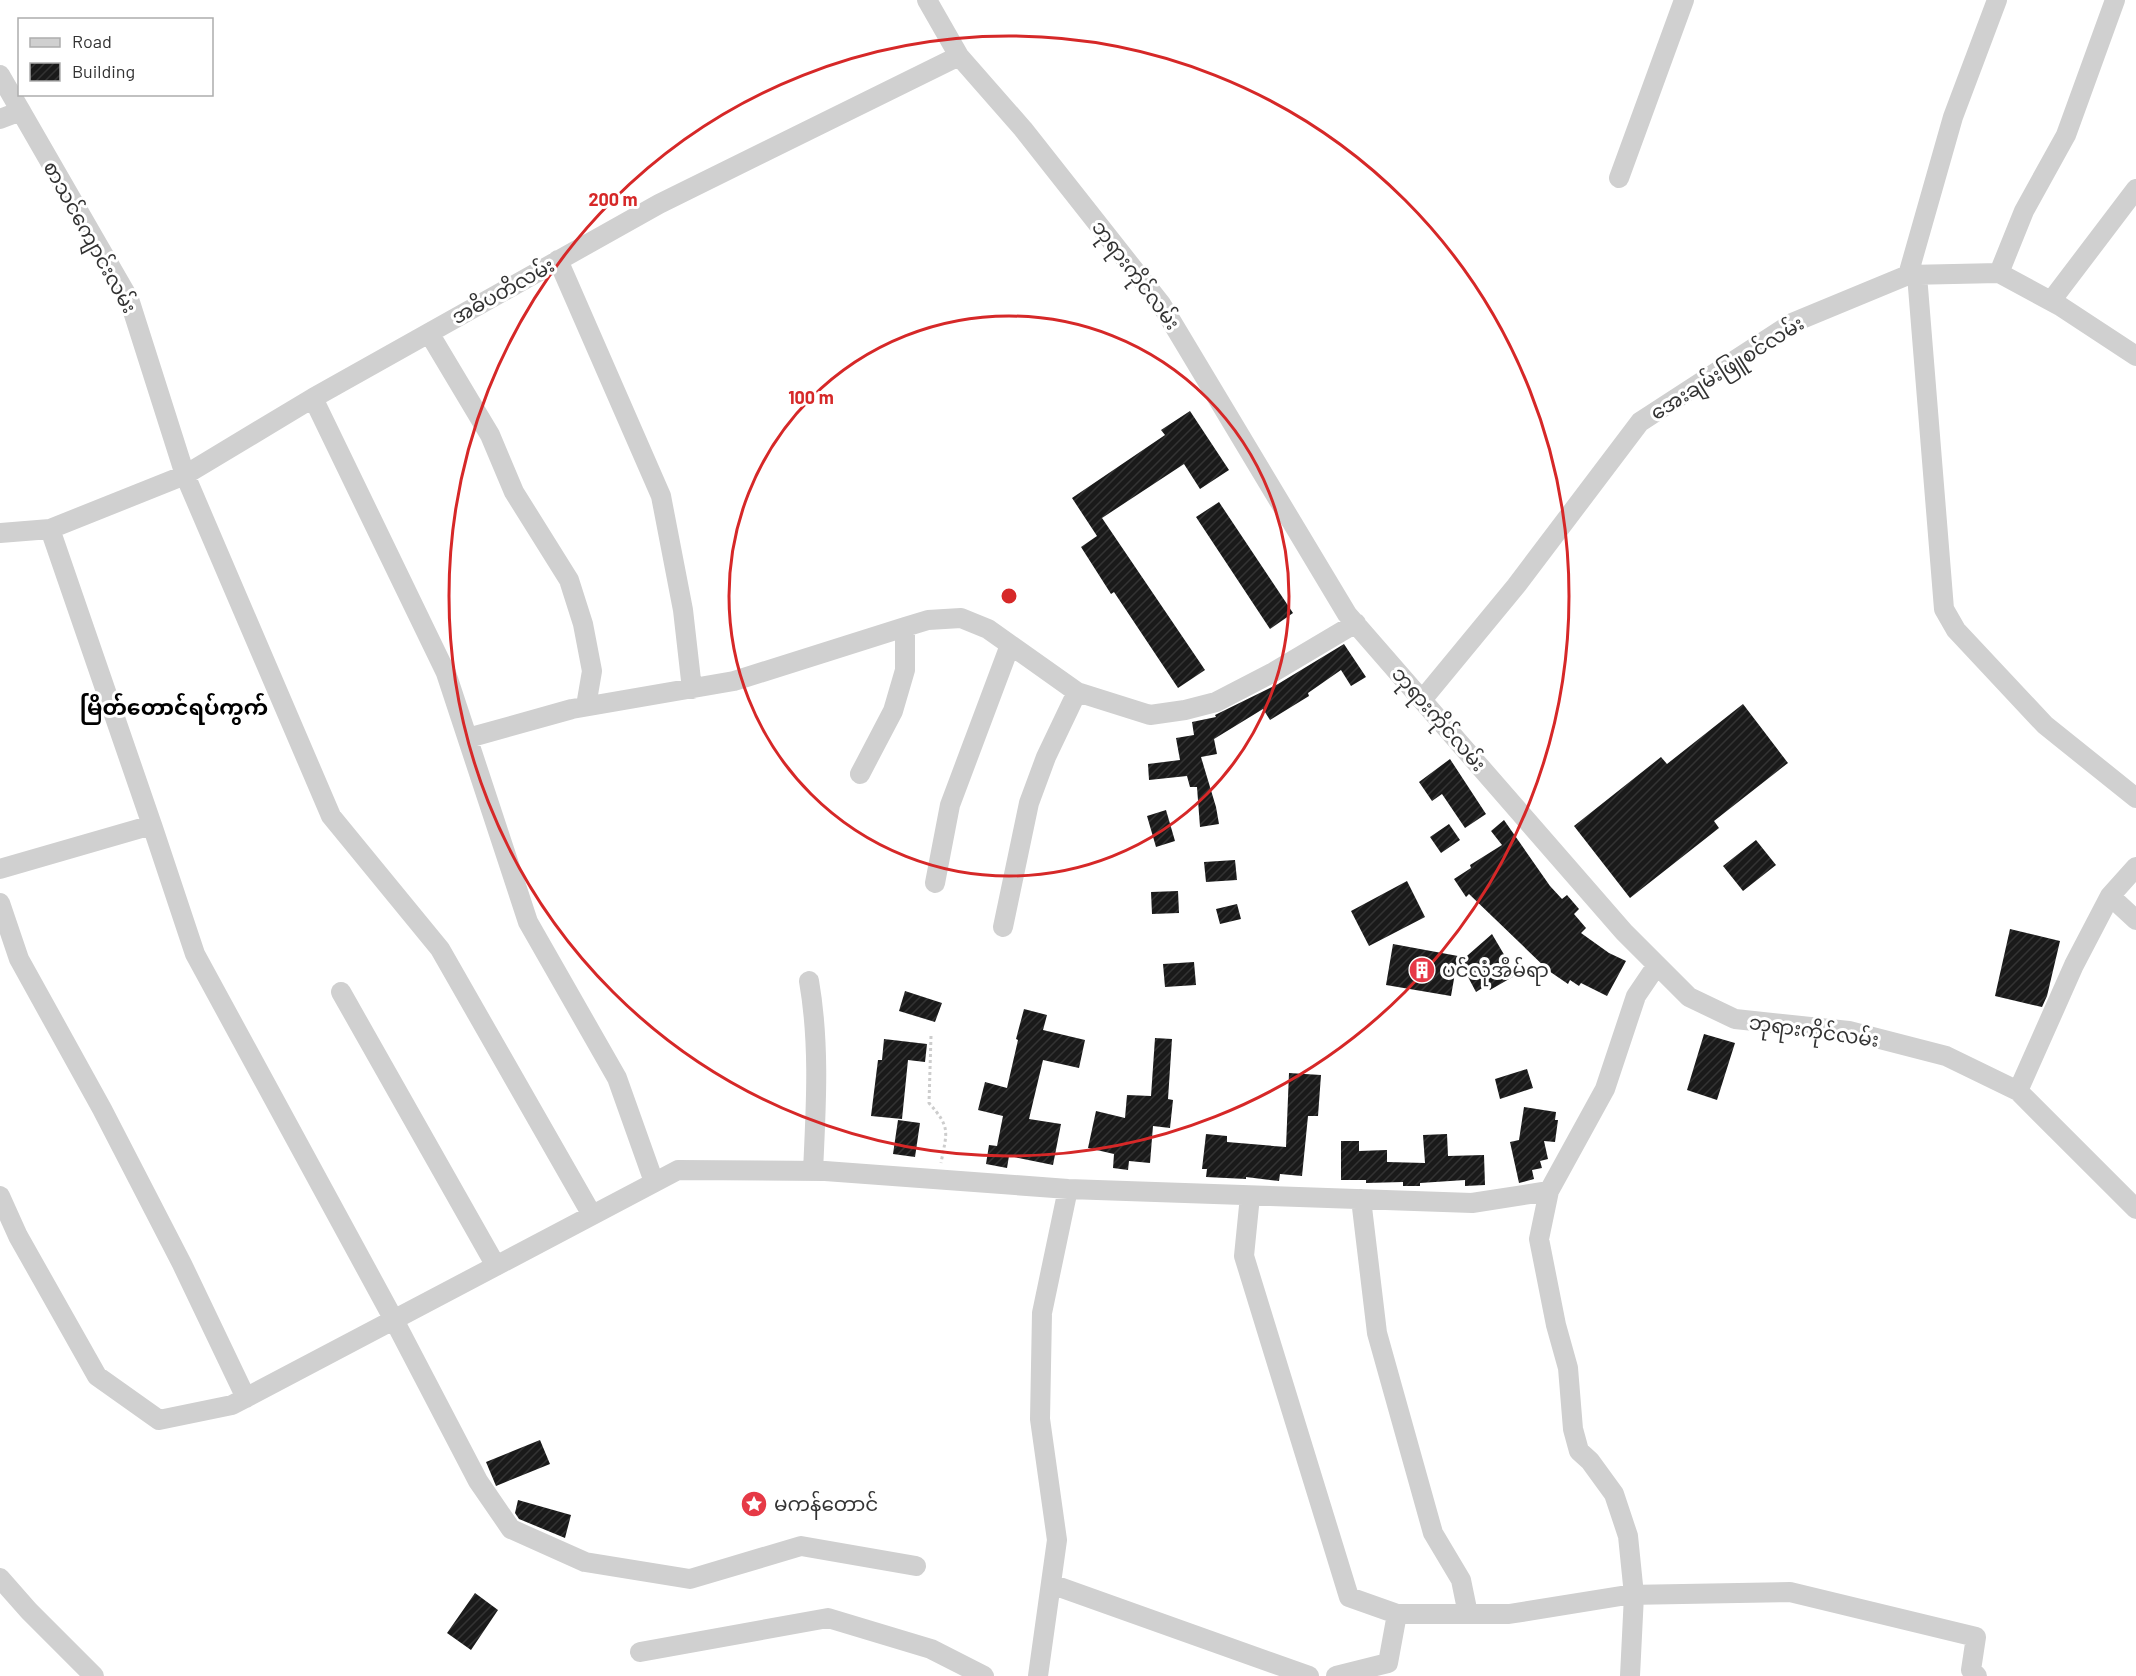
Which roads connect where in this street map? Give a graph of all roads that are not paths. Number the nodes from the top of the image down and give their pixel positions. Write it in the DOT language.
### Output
graph roads {
  1 [pos="927,0"];
  2 [pos="1684,0"];
  3 [pos="1997,0"];
  4 [pos="2115,0"];
  5 [pos="959,56"];
  6 [pos="0,75"];
  7 [pos="21,111"];
  8 [pos="0,119"];
  9 [pos="1619,178"];
  10 [pos="2136,189"];
  11 [pos="558,260"];
  12 [pos="1999,273"];
  13 [pos="1913,275"];
  14 [pos="2051,301"];
  15 [pos="429,333"];
  16 [pos="2136,356"];
  17 [pos="313,398"];
  18 [pos="185,475"];
  19 [pos="50,529"];
  20 [pos="0,533"];
  21 [pos="1356,623"];
  22 [pos="905,627"];
  23 [pos="1010,645"];
  24 [pos="692,689"];
  25 [pos="1077,692"];
  26 [pos="1422,700"];
  27 [pos="586,706"];
  28 [pos="468,738"];
  29 [pos="860,774"];
  30 [pos="2136,798"];
  31 [pos="152,825"];
  32 [pos="2136,867"];
  33 [pos="0,869"];
  34 [pos="935,883"];
  35 [pos="2110,896"];
  36 [pos="0,903"];
  37 [pos="2136,920"];
  38 [pos="1003,927"];
  39 [pos="1657,964"];
  40 [pos="810,981"];
  41 [pos="341,992"];
  42 [pos="2018,1091"];
  43 [pos="813,1171"];
  44 [pos="654,1182"];
  45 [pos="1068,1189"];
  46 [pos="1550,1191"];
  47 [pos="0,1196"];
  48 [pos="1250,1196"];
  49 [pos="1361,1200"];
  50 [pos="2136,1209"];
  51 [pos="592,1215"];
  52 [pos="496,1266"];
  53 [pos="394,1320"];
  54 [pos="246,1398"];
  55 [pos="916,1566"];
  56 [pos="0,1578"];
  57 [pos="1051,1584"];
  58 [pos="1634,1595"];
  59 [pos="1397,1614"];
  60 [pos="1468,1614"];
  61 [pos="640,1652"];
  62 [pos="94,1676"];
  63 [pos="984,1676"];
  64 [pos="1038,1676"];
  65 [pos="1309,1676"];
  66 [pos="1336,1676"];
  67 [pos="1630,1676"];
  68 [pos="1977,1676"];
  1 -- 5 [label="street, ဘုရားကိုင်လမ်း"];
  2 -- 9 [label="street"];
  3 -- 13 [label="street"];
  4 -- 12 [label="street"];
  5 -- 11 [label="street, အဓိပတိလမ်း"];
  5 -- 21 [label="street, ဘုရားကိုင်လမ်း"];
  6 -- 7 [label="street, စာသင်ကျောင်းလမ်း"];
  7 -- 8 [label="street"];
  7 -- 18 [label="street, စာသင်ကျောင်းလမ်း"];
  10 -- 14 [label="street"];
  11 -- 15 [label="street, အဓိပတိလမ်း"];
  11 -- 24 [label="street"];
  12 -- 13 [label="street, အေးချမ်းဖြူစင်လမ်း"];
  12 -- 14 [label="street, အေးချမ်းဖြူစင်လမ်း"];
  13 -- 26 [label="street, အေးချမ်းဖြူစင်လမ်း"];
  13 -- 30 [label="street"];
  14 -- 16 [label="street, အေးချမ်းဖြူစင်လမ်း"];
  15 -- 17 [label="street, အဓိပတိလမ်း"];
  15 -- 27 [label="street"];
  17 -- 18 [label="street, အဓိပတိလမ်း"];
  17 -- 28 [label="street"];
  18 -- 19 [label="street, အဓိပတိလမ်း"];
  18 -- 51 [label="street, စာသင်ကျောင်းလမ်း"];
  19 -- 20 [label="street, အဓိပတိလမ်း"];
  19 -- 31 [label="street"];
  21 -- 25 [label="street"];
  21 -- 26 [label="street, ဘုရားကိုင်လမ်း"];
  22 -- 23 [label="street"];
  22 -- 24 [label="street"];
  22 -- 29 [label="street"];
  23 -- 25 [label="street"];
  23 -- 34 [label="street"];
  24 -- 27 [label="street"];
  25 -- 38 [label="street"];
  26 -- 39 [label="street, ဘုရားကိုင်လမ်း"];
  27 -- 28 [label="street"];
  28 -- 44 [label="street"];
  31 -- 33 [label="street"];
  31 -- 53 [label="street"];
  32 -- 35 [label="street"];
  35 -- 37 [label="street"];
  35 -- 42 [label="street"];
  36 -- 54 [label="street"];
  39 -- 42 [label="street, ဘုရားကိုင်လမ်း"];
  39 -- 46 [label="street"];
  40 -- 43 [label="street"];
  41 -- 52 [label="street"];
  42 -- 50 [label="street, ဘုရားကိုင်လမ်း"];
  43 -- 44 [label="street"];
  43 -- 45 [label="street"];
  44 -- 51 [label="street"];
  45 -- 48 [label="street"];
  45 -- 57 [label="street"];
  46 -- 49 [label="street"];
  46 -- 58 [label="street"];
  47 -- 54 [label="street"];
  48 -- 49 [label="street"];
  48 -- 59 [label="street"];
  49 -- 60 [label="street"];
  51 -- 52 [label="street"];
  52 -- 53 [label="street"];
  53 -- 54 [label="street"];
  53 -- 55 [label="street"];
  56 -- 62 [label="street"];
  57 -- 64 [label="street"];
  57 -- 65 [label="street"];
  58 -- 60 [label="street"];
  58 -- 67 [label="street"];
  58 -- 68 [label="street"];
  59 -- 60 [label="street"];
  59 -- 66 [label="street"];
  61 -- 63 [label="street"];
}
